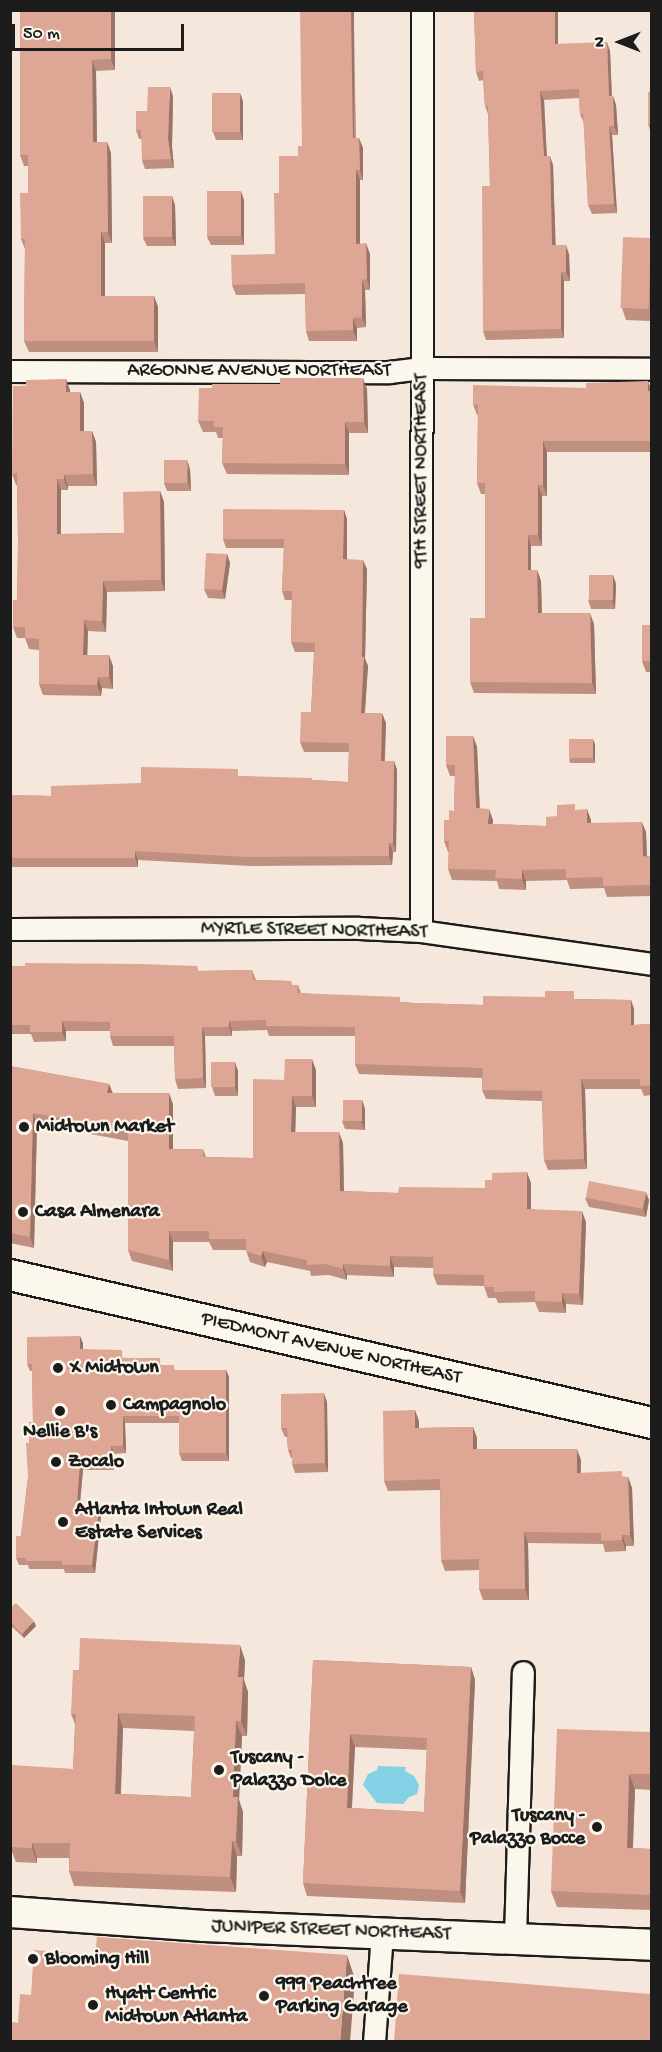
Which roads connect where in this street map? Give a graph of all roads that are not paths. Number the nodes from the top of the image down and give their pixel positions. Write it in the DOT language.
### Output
graph roads {
  1 [pos="422,10"];
  2 [pos="422,368"];
  3 [pos="651,369"];
  4 [pos="10,371"];
  5 [pos="10,929"];
  6 [pos="421,931"];
  7 [pos="651,964"];
  8 [pos="10,1275"];
  9 [pos="651,1423"];
  10 [pos="523,1672"];
  11 [pos="10,1912"];
  12 [pos="382,1933"];
  13 [pos="515,1937"];
  14 [pos="651,1945"];
  15 [pos="374,2042"];
  1 -- 2 [label="street, 9TH STREET NORTHEAST"];
  2 -- 3 [label="street, ARGONNE AVENUE NORTHEAST"];
  2 -- 4 [label="street, ARGONNE AVENUE NORTHEAST"];
  2 -- 6 [label="street, 9TH STREET NORTHEAST"];
  5 -- 6 [label="street, MYRTLE STREET NORTHEAST"];
  6 -- 7 [label="street, MYRTLE STREET NORTHEAST"];
  8 -- 9 [label="main road, PIEDMONT AVENUE NORTHEAST"];
  10 -- 13 [label="street"];
  11 -- 12 [label="main road, JUNIPER STREET NORTHEAST"];
  12 -- 13 [label="main road, JUNIPER STREET NORTHEAST"];
  12 -- 15 [label="street"];
  13 -- 14 [label="main road, JUNIPER STREET NORTHEAST"];
}
